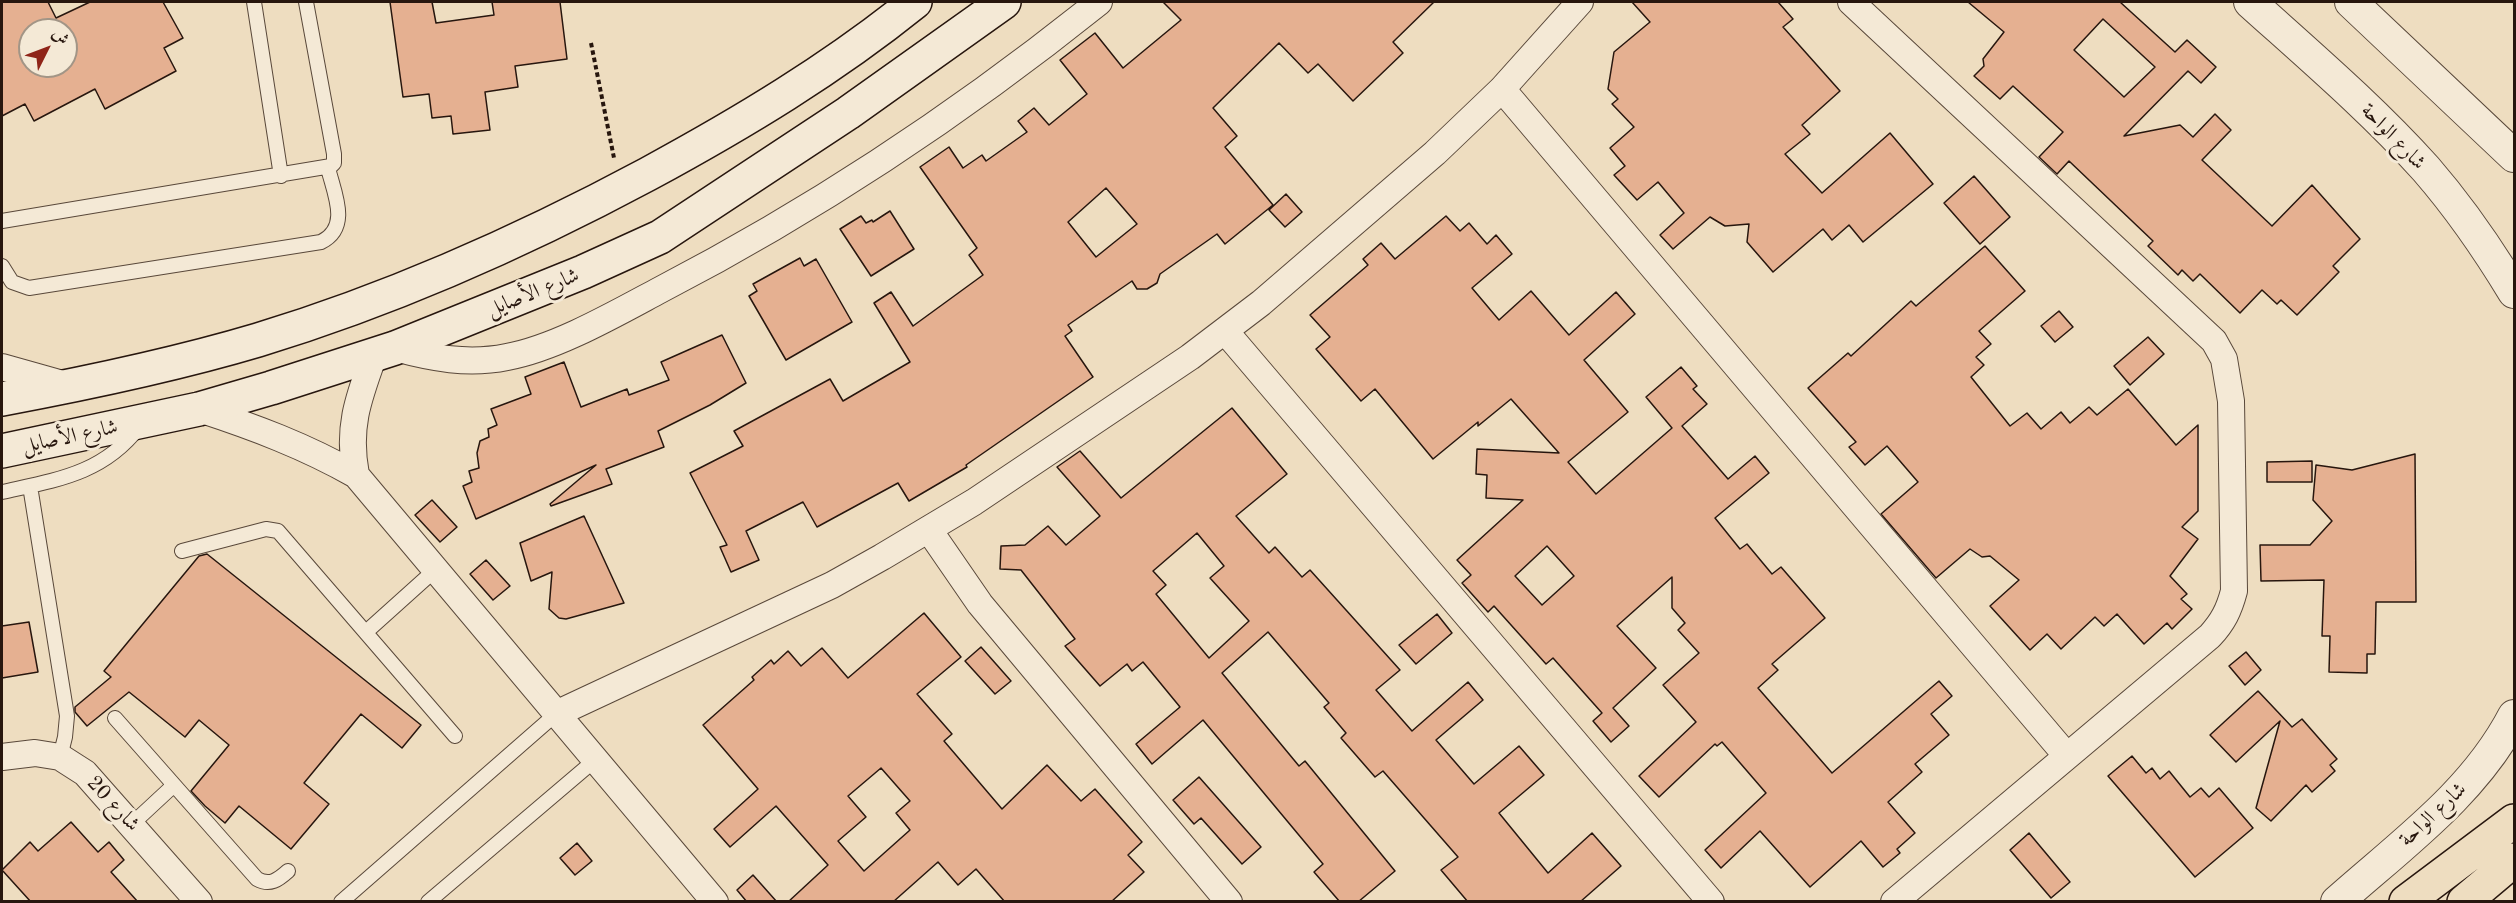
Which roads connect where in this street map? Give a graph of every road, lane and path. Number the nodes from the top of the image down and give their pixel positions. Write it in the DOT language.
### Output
graph roads {
  1 [pos="254,2"];
  2 [pos="306,2"];
  3 [pos="915,2"];
  4 [pos="1004,2"];
  5 [pos="1099,2"];
  6 [pos="1580,2"];
  7 [pos="1851,2"];
  8 [pos="2250,2"];
  9 [pos="2352,2"];
  10 [pos="591,43"];
  11 [pos="1502,89"];
  12 [pos="2514,156"];
  13 [pos="328,168"];
  14 [pos="281,176"];
  15 [pos="621,189"];
  16 [pos="2,221"];
  17 [pos="2,266"];
  18 [pos="2514,292"];
  19 [pos="1226,332"];
  20 [pos="384,352"];
  21 [pos="2,367"];
  22 [pos="69,386"];
  23 [pos="2,399"];
  24 [pos="199,409"];
  25 [pos="143,422"];
  26 [pos="2,451"];
  27 [pos="356,475"];
  28 [pos="30,486"];
  29 [pos="2,492"];
  30 [pos="929,530"];
  31 [pos="182,551"];
  32 [pos="435,570"];
  33 [pos="366,632"];
  34 [pos="556,714"];
  35 [pos="2514,716"];
  36 [pos="115,718"];
  37 [pos="455,736"];
  38 [pos="2066,755"];
  39 [pos="2,757"];
  40 [pos="60,758"];
  41 [pos="595,760"];
  42 [pos="174,784"];
  43 [pos="2514,821"];
  44 [pos="132,825"];
  45 [pos="2514,860"];
  46 [pos="288,871"];
  47 [pos="199,902"];
  48 [pos="341,902"];
  49 [pos="428,902"];
  50 [pos="715,902"];
  51 [pos="1229,902"];
  52 [pos="1711,902"];
  53 [pos="1894,902"];
  54 [pos="2337,902"];
  55 [pos="2406,902"];
  56 [pos="2464,902"];
  1 -- 14 [label="lane"];
  2 -- 13 [label="lane"];
  3 -- 15 [label="main road"];
  4 -- 20 [label="main road, شارع الأصايل"];
  5 -- 20 [label="street"];
  6 -- 11 [label="street"];
  7 -- 38 [label="street"];
  8 -- 18 [label="street, شارع الواحة"];
  9 -- 12 [label="street"];
  10 -- 15 [label="path"];
  11 -- 19 [label="street"];
  11 -- 38 [label="street"];
  13 -- 14 [label="lane"];
  13 -- 17 [label="lane"];
  14 -- 16 [label="lane"];
  15 -- 22 [label="main road"];
  19 -- 30 [label="street"];
  19 -- 52 [label="street"];
  20 -- 24 [label="main road, شارع الأصايل"];
  20 -- 27 [label="street"];
  21 -- 22 [label="street"];
  22 -- 23 [label="main road"];
  24 -- 25 [label="main road, شارع الأصايل"];
  24 -- 27 [label="street"];
  25 -- 26 [label="main road, شارع الأصايل"];
  25 -- 28 [label="lane"];
  27 -- 32 [label="street"];
  28 -- 29 [label="lane"];
  28 -- 40 [label="lane"];
  30 -- 34 [label="street"];
  30 -- 51 [label="street"];
  31 -- 33 [label="lane"];
  32 -- 33 [label="lane"];
  32 -- 34 [label="street"];
  33 -- 37 [label="lane"];
  34 -- 41 [label="street"];
  34 -- 48 [label="lane"];
  35 -- 54 [label="street, شارع الواحة"];
  36 -- 42 [label="lane"];
  38 -- 53 [label="street"];
  39 -- 40 [label="street, شارع 20"];
  40 -- 44 [label="street, شارع 20"];
  41 -- 49 [label="lane"];
  41 -- 50 [label="street"];
  42 -- 44 [label="lane"];
  42 -- 46 [label="lane"];
  43 -- 55 [label="highway"];
  44 -- 47 [label="street, شارع 20"];
  45 -- 56 [label="highway"];
}
